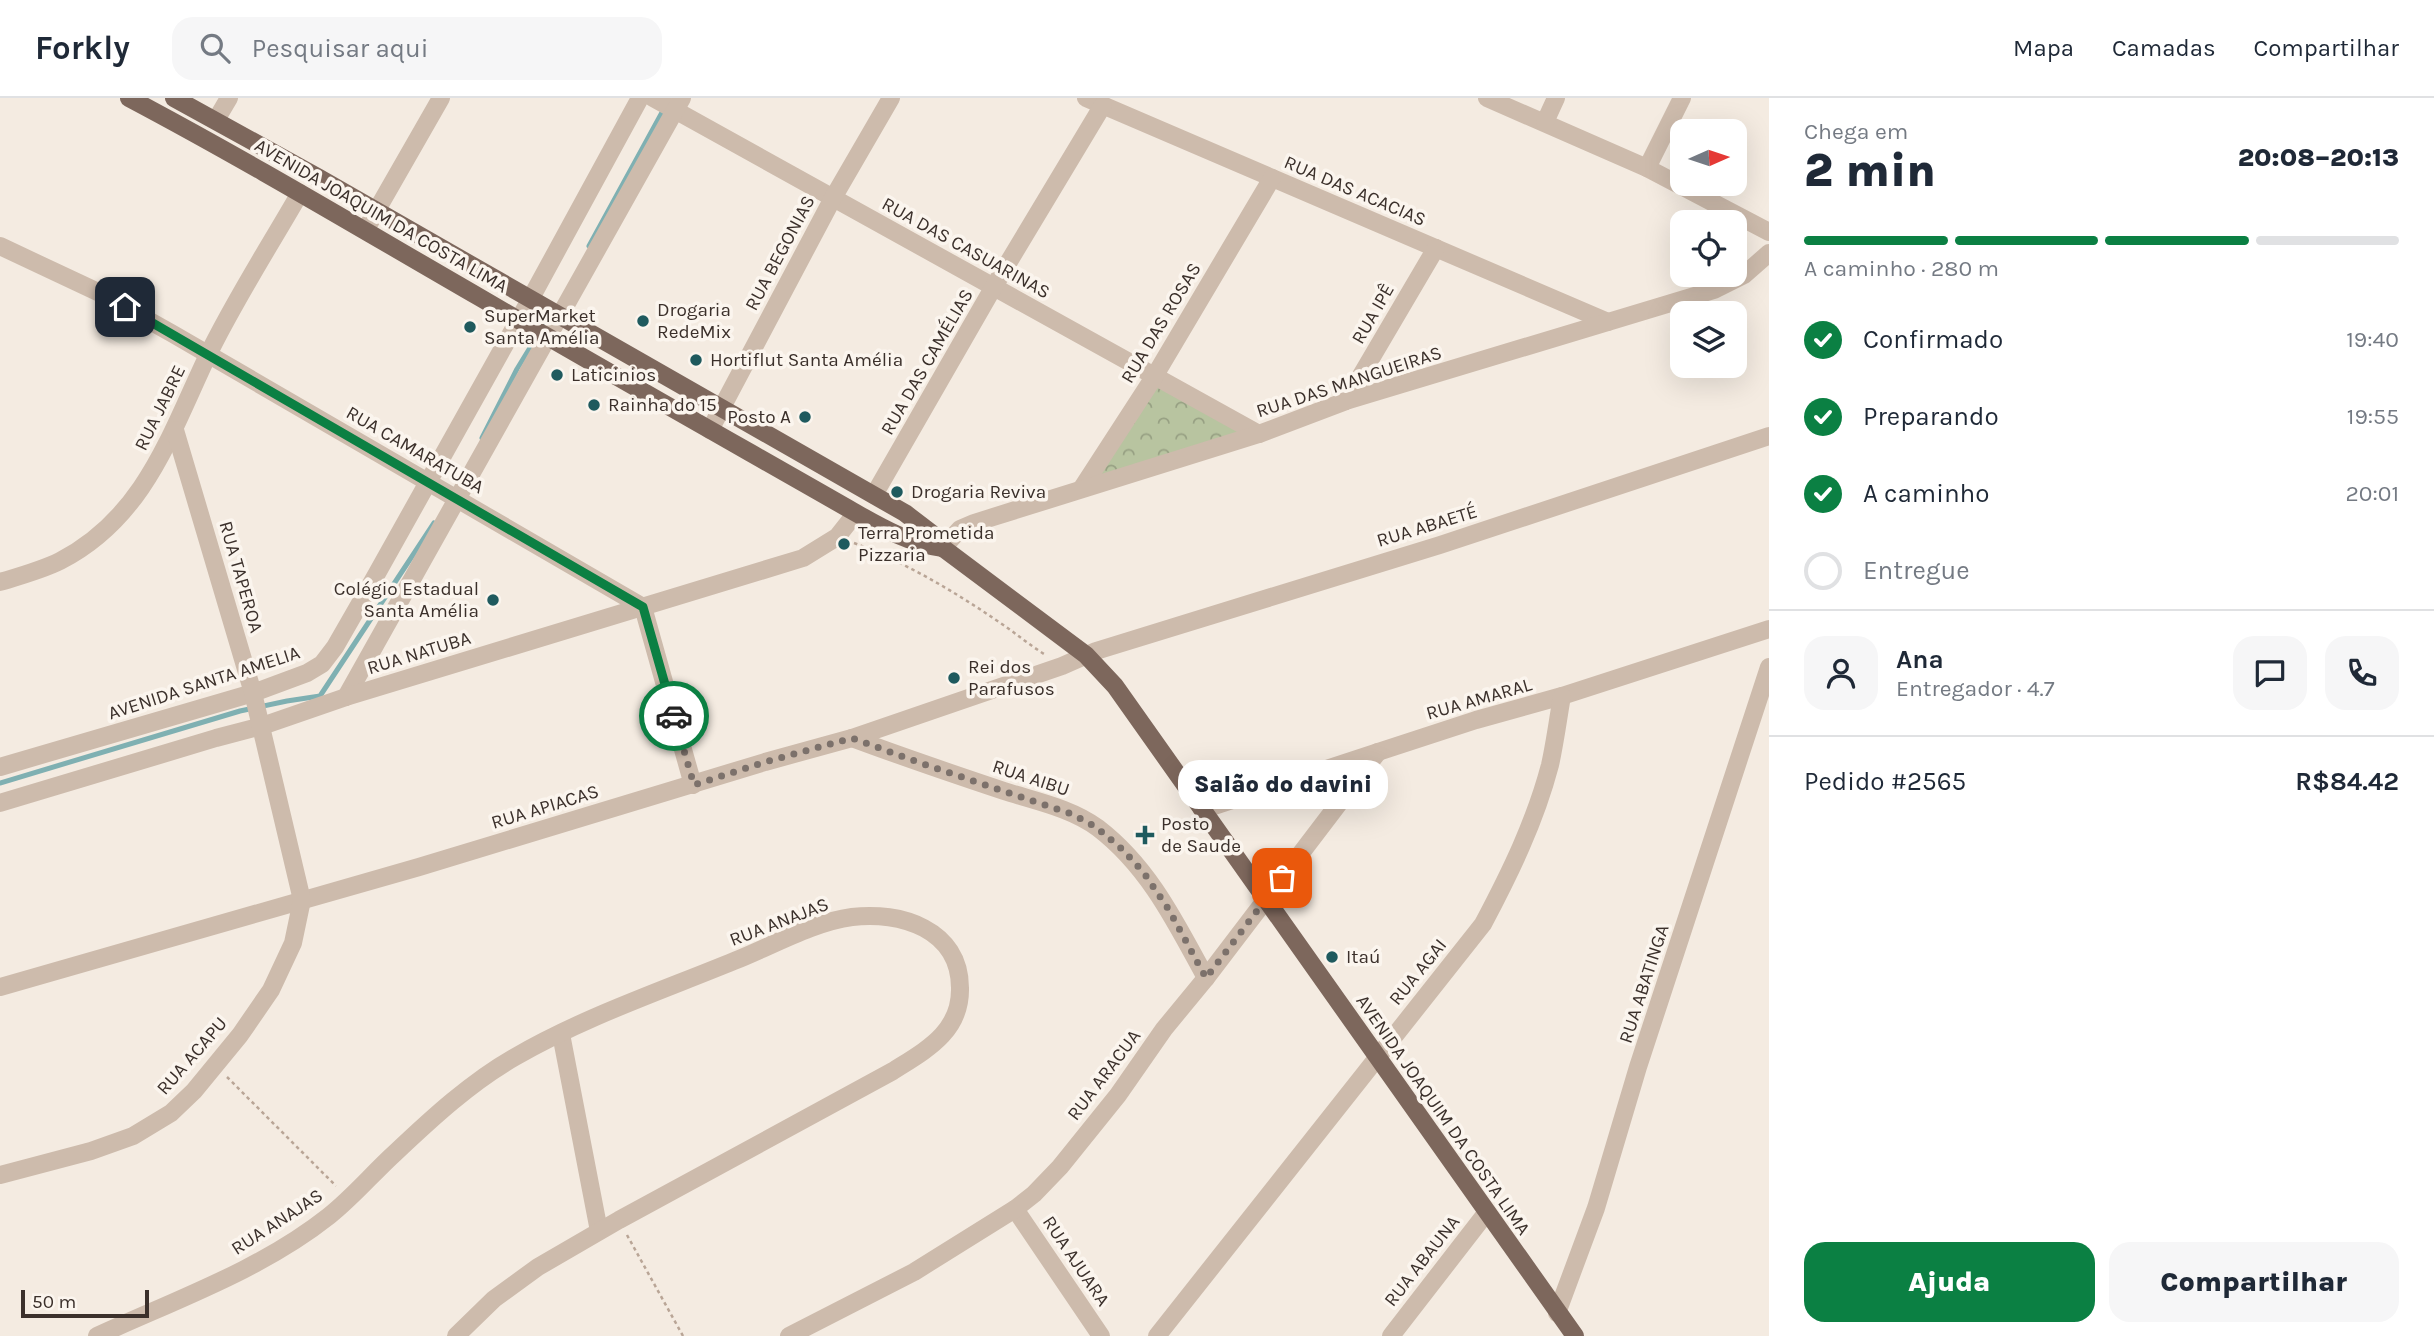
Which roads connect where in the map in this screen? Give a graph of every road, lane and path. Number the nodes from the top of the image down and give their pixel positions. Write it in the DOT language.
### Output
graph roads {
  1 [pos="129,98"];
  2 [pos="174,98"];
  3 [pos="229,98"];
  4 [pos="441,98"];
  5 [pos="640,98"];
  6 [pos="653,98"];
  7 [pos="891,98"];
  8 [pos="1086,98"];
  9 [pos="1487,98"];
  10 [pos="1556,98"];
  11 [pos="1682,98"];
  12 [pos="679,104"];
  13 [pos="1103,105"];
  14 [pos="216,120"];
  15 [pos="1545,122"];
  16 [pos="1647,168"];
  17 [pos="1272,178"];
  18 [pos="300,193"];
  19 [pos="833,198"];
  20 [pos="377,211"];
  21 [pos="1767,225"];
  22 [pos="366,229"];
  23 [pos="0,246"];
  24 [pos="1436,248"];
  25 [pos="1769,253"];
  26 [pos="993,288"];
  27 [pos="531,298"];
  28 [pos="560,316"];
  29 [pos="518,320"];
  30 [pos="1608,322"];
  31 [pos="547,337"];
  32 [pos="208,355"];
  33 [pos="1154,377"];
  34 [pos="1346,401"];
  35 [pos="722,408"];
  36 [pos="175,430"];
  37 [pos="710,430"];
  38 [pos="1259,434"];
  39 [pos="1769,436"];
  40 [pos="428,482"];
  41 [pos="1082,488"];
  42 [pos="874,495"];
  43 [pos="457,498"];
  44 [pos="856,513"];
  45 [pos="837,537"];
  46 [pos="943,548"];
  47 [pos="0,582"];
  48 [pos="643,607"];
  49 [pos="1769,629"];
  50 [pos="1091,653"];
  51 [pos="1062,666"];
  52 [pos="1769,667"];
  53 [pos="253,693"];
  54 [pos="1562,696"];
  55 [pos="346,697"];
  56 [pos="262,726"];
  57 [pos="852,738"];
  58 [pos="1378,752"];
  59 [pos="0,767"];
  60 [pos="694,785"];
  61 [pos="0,803"];
  62 [pos="1202,810"];
  63 [pos="1265,899"];
  64 [pos="302,900"];
  65 [pos="1206,978"];
  66 [pos="0,987"];
  67 [pos="561,1034"];
  68 [pos="1376,1056"];
  69 [pos="215,1065"];
  70 [pos="0,1175"];
  71 [pos="349,1199"];
  72 [pos="1016,1209"];
  73 [pos="1487,1212"];
  74 [pos="618,1220"];
  75 [pos="599,1231"];
  76 [pos="1557,1313"];
  77 [pos="97,1336"];
  78 [pos="456,1336"];
  79 [pos="683,1336"];
  80 [pos="789,1336"];
  81 [pos="1101,1336"];
  82 [pos="1157,1336"];
  83 [pos="1391,1336"];
  84 [pos="1575,1336"];
  1 -- 18 [label="main road, AVENIDA JOAQUIM DA COSTA LIMA"];
  2 -- 14 [label="main road, AVENIDA JOAQUIM DA COSTA LIMA"];
  3 -- 14 [label="street"];
  4 -- 20 [label="street"];
  5 -- 27 [label="street, AVENIDA SANTA AMELIA"];
  6 -- 12 [label="street, RUA DAS CASUARINAS"];
  7 -- 19 [label="street, RUA BEGONIAS"];
  8 -- 13 [label="street, RUA DAS ACACIAS"];
  9 -- 15 [label="street"];
  10 -- 15 [label="street"];
  11 -- 16 [label="street"];
  12 -- 19 [label="street, RUA DAS CASUARINAS"];
  12 -- 28 [label="street"];
  13 -- 17 [label="street, RUA DAS ACACIAS"];
  13 -- 26 [label="street, RUA DAS CAMÉLIAS"];
  14 -- 20 [label="main road, AVENIDA JOAQUIM DA COSTA LIMA"];
  15 -- 16 [label="street"];
  16 -- 21 [label="street"];
  17 -- 24 [label="street, RUA DAS ACACIAS"];
  17 -- 33 [label="street, RUA DAS ROSAS"];
  18 -- 22 [label="main road, AVENIDA JOAQUIM DA COSTA LIMA"];
  18 -- 32 [label="street, RUA JABRE"];
  19 -- 26 [label="street, RUA DAS CASUARINAS"];
  19 -- 35 [label="street, RUA BEGONIAS"];
  20 -- 22 [label="street"];
  20 -- 27 [label="main road, AVENIDA JOAQUIM DA COSTA LIMA"];
  22 -- 29 [label="main road, AVENIDA JOAQUIM DA COSTA LIMA"];
  23 -- 32 [label="street, RUA CAMARATUBA"];
  24 -- 30 [label="street, RUA DAS ACACIAS"];
  24 -- 34 [label="street, RUA IPÊ"];
  25 -- 30 [label="street, RUA DAS MANGUEIRAS"];
  26 -- 33 [label="street, RUA DAS CASUARINAS"];
  26 -- 42 [label="street, RUA DAS CAMÉLIAS"];
  27 -- 28 [label="main road, AVENIDA JOAQUIM DA COSTA LIMA"];
  27 -- 29 [label="street, AVENIDA SANTA AMELIA"];
  28 -- 31 [label="street"];
  28 -- 35 [label="main road, AVENIDA JOAQUIM DA COSTA LIMA"];
  29 -- 31 [label="main road, AVENIDA JOAQUIM DA COSTA LIMA"];
  29 -- 40 [label="street, AVENIDA SANTA AMELIA"];
  30 -- 34 [label="street, RUA DAS MANGUEIRAS"];
  31 -- 37 [label="main road, AVENIDA JOAQUIM DA COSTA LIMA"];
  31 -- 43 [label="street"];
  32 -- 36 [label="street, RUA JABRE"];
  32 -- 40 [label="street, RUA CAMARATUBA"];
  33 -- 38 [label="street, RUA DAS CASUARINAS"];
  33 -- 41 [label="street, RUA DAS ROSAS"];
  34 -- 38 [label="street, RUA DAS MANGUEIRAS"];
  35 -- 37 [label="street, RUA BEGONIAS"];
  35 -- 42 [label="main road, AVENIDA JOAQUIM DA COSTA LIMA"];
  36 -- 47 [label="street, RUA JABRE"];
  36 -- 53 [label="street, RUA TAPEROA"];
  37 -- 44 [label="main road, AVENIDA JOAQUIM DA COSTA LIMA"];
  38 -- 41 [label="street, RUA DAS MANGUEIRAS"];
  39 -- 50 [label="street, RUA ABAETÉ"];
  40 -- 43 [label="street, RUA CAMARATUBA"];
  40 -- 53 [label="street, AVENIDA SANTA AMELIA"];
  41 -- 46 [label="street, RUA DAS MANGUEIRAS"];
  42 -- 46 [label="main road, AVENIDA JOAQUIM DA COSTA LIMA"];
  43 -- 48 [label="street, RUA CAMARATUBA"];
  43 -- 55 [label="street"];
  44 -- 45 [label="street, RUA NATUBA"];
  44 -- 46 [label="main road, AVENIDA JOAQUIM DA COSTA LIMA"];
  45 -- 48 [label="street, RUA NATUBA"];
  45 -- 51 [label="path"];
  46 -- 50 [label="main road, AVENIDA JOAQUIM DA COSTA LIMA"];
  48 -- 55 [label="street, RUA NATUBA"];
  48 -- 60 [label="street"];
  49 -- 54 [label="street, RUA AMARAL"];
  50 -- 51 [label="street, RUA APIACAS"];
  50 -- 62 [label="main road, AVENIDA JOAQUIM DA COSTA LIMA"];
  51 -- 57 [label="street, RUA APIACAS"];
  52 -- 76 [label="street, RUA ABATINGA"];
  53 -- 56 [label="street, RUA TAPEROA"];
  53 -- 59 [label="street, AVENIDA SANTA AMELIA"];
  54 -- 58 [label="street, RUA AMARAL"];
  54 -- 68 [label="street, RUA AGAI"];
  55 -- 56 [label="street, RUA NATUBA"];
  56 -- 61 [label="street"];
  56 -- 64 [label="street, RUA TAPEROA"];
  57 -- 60 [label="street, RUA APIACAS"];
  57 -- 65 [label="street, RUA AIBU"];
  58 -- 62 [label="street, RUA AMARAL"];
  58 -- 63 [label="street, RUA ARACUA"];
  60 -- 64 [label="street, RUA APIACAS"];
  62 -- 63 [label="main road, AVENIDA JOAQUIM DA COSTA LIMA"];
  63 -- 65 [label="street, RUA ARACUA"];
  63 -- 68 [label="main road, AVENIDA JOAQUIM DA COSTA LIMA"];
  64 -- 66 [label="street, RUA APIACAS"];
  64 -- 69 [label="street, RUA ACAPU"];
  65 -- 72 [label="street, RUA ARACUA"];
  67 -- 71 [label="street, RUA ANAJAS"];
  67 -- 74 [label="street, RUA ANAJAS"];
  67 -- 75 [label="street"];
  68 -- 73 [label="main road, AVENIDA JOAQUIM DA COSTA LIMA"];
  68 -- 82 [label="street, RUA AGAI"];
  69 -- 70 [label="street, RUA ACAPU"];
  69 -- 71 [label="path"];
  71 -- 77 [label="street, RUA ANAJAS"];
  72 -- 80 [label="street, RUA ARACUA"];
  72 -- 81 [label="street, RUA AJUARA"];
  73 -- 76 [label="main road, AVENIDA JOAQUIM DA COSTA LIMA"];
  73 -- 83 [label="street, RUA ABAUNA"];
  74 -- 75 [label="street, RUA ANAJAS"];
  74 -- 79 [label="path"];
  75 -- 78 [label="street, RUA ANAJAS"];
  76 -- 84 [label="main road, AVENIDA JOAQUIM DA COSTA LIMA"];
}
